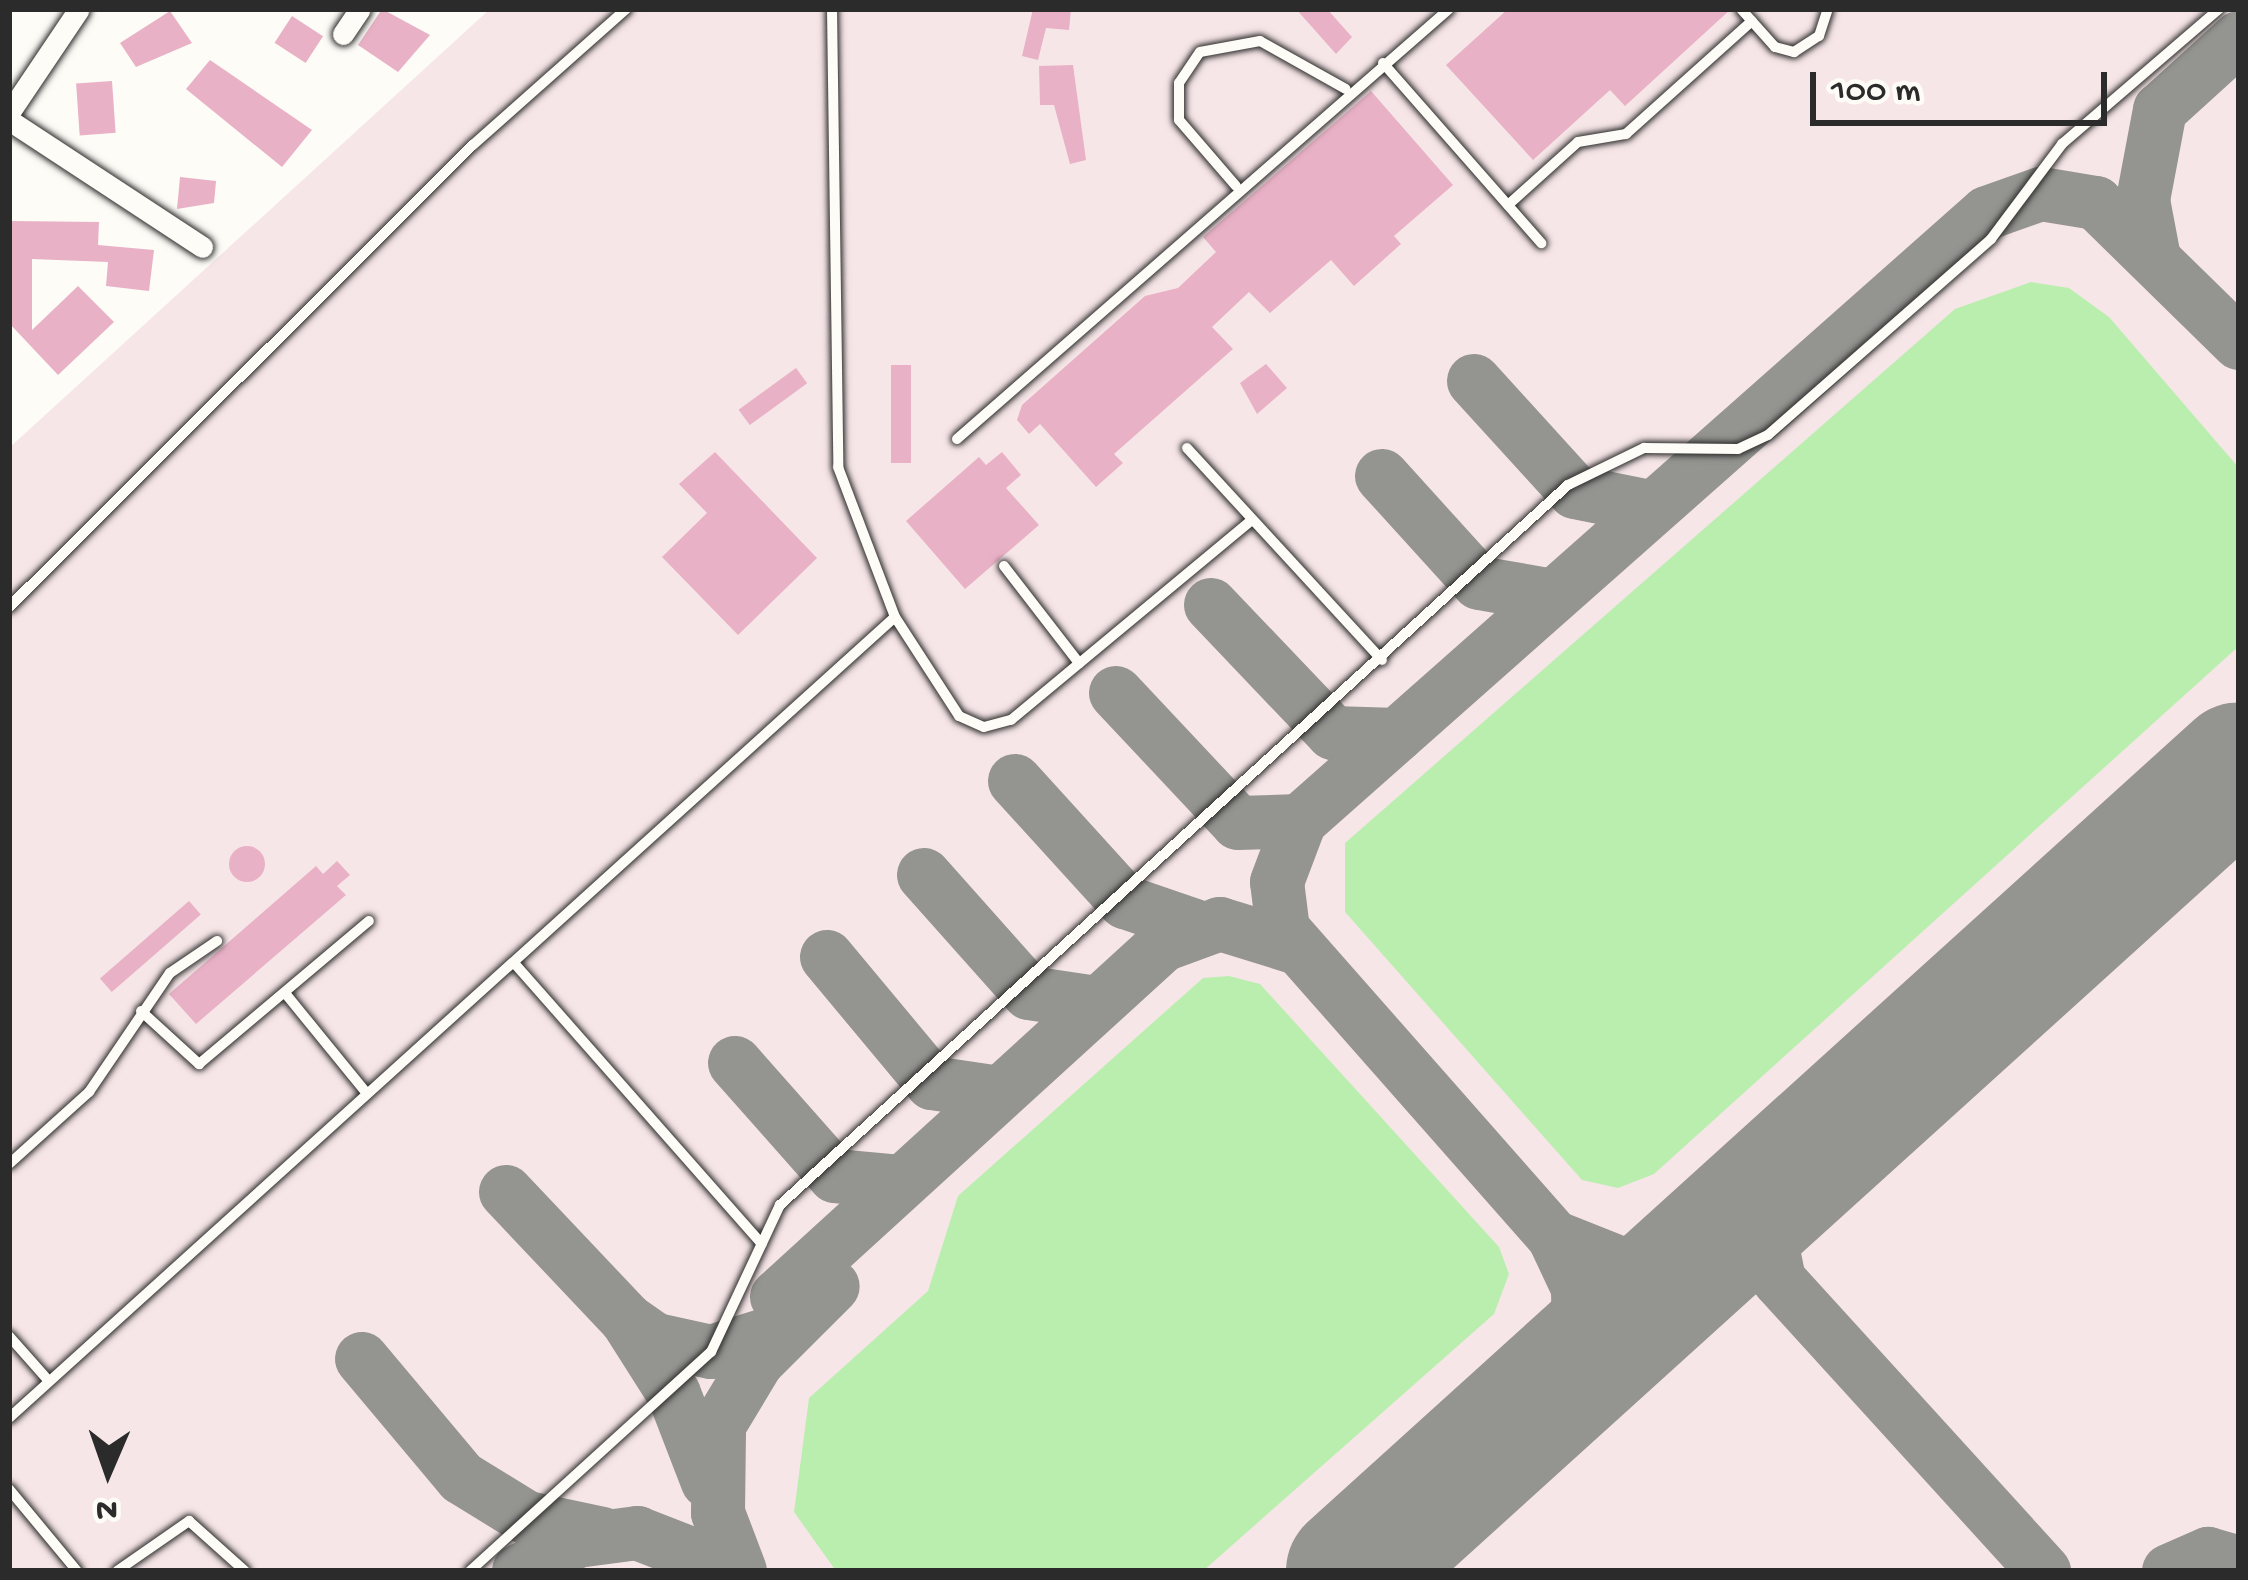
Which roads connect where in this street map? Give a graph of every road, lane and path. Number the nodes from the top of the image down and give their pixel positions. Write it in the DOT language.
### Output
graph roads {
  1 [pos="79,9"];
  2 [pos="360,9"];
  3 [pos="626,9"];
  4 [pos="832,9"];
  5 [pos="1449,9"];
  6 [pos="1741,9"];
  7 [pos="1828,9"];
  8 [pos="2218,9"];
  9 [pos="1752,21"];
  10 [pos="343,34"];
  11 [pos="1383,62"];
  12 [pos="1346,89"];
  13 [pos="9,117"];
  14 [pos="1236,186"];
  15 [pos="1508,205"];
  16 [pos="1541,243"];
  17 [pos="202,247"];
  18 [pos="957,439"];
  19 [pos="1187,448"];
  20 [pos="1251,521"];
  21 [pos="1004,566"];
  22 [pos="9,607"];
  23 [pos="895,617"];
  24 [pos="1382,660"];
  25 [pos="1079,663"];
  26 [pos="368,921"];
  27 [pos="218,941"];
  28 [pos="515,964"];
  29 [pos="285,993"];
  30 [pos="141,1011"];
  31 [pos="365,1090"];
  32 [pos="9,1164"];
  33 [pos="762,1244"];
  34 [pos="9,1336"];
  35 [pos="47,1379"];
  36 [pos="9,1418"];
  37 [pos="9,1489"];
  38 [pos="77,1571"];
  39 [pos="117,1571"];
  40 [pos="245,1571"];
  41 [pos="470,1571"];
  1 -- 13 [label="street"];
  2 -- 10 [label="street"];
  3 -- 22 [label="lane"];
  4 -- 23 [label="lane"];
  5 -- 11 [label="lane"];
  6 -- 9 [label="lane"];
  7 -- 9 [label="lane"];
  8 -- 24 [label="lane"];
  9 -- 15 [label="lane"];
  11 -- 12 [label="lane"];
  11 -- 15 [label="lane"];
  12 -- 14 [label="lane"];
  12 -- 14 [label="lane"];
  13 -- 17 [label="street"];
  14 -- 18 [label="lane"];
  15 -- 16 [label="lane"];
  19 -- 20 [label="lane"];
  20 -- 24 [label="lane"];
  20 -- 25 [label="lane"];
  21 -- 25 [label="lane"];
  23 -- 25 [label="lane"];
  23 -- 28 [label="lane"];
  24 -- 33 [label="lane"];
  26 -- 29 [label="lane"];
  27 -- 30 [label="lane"];
  28 -- 31 [label="lane"];
  28 -- 33 [label="lane"];
  29 -- 30 [label="lane"];
  29 -- 31 [label="lane"];
  30 -- 32 [label="lane"];
  31 -- 35 [label="lane"];
  33 -- 41 [label="lane"];
  34 -- 35 [label="lane"];
  35 -- 36 [label="lane"];
  37 -- 38 [label="lane"];
  39 -- 40 [label="lane"];
}
